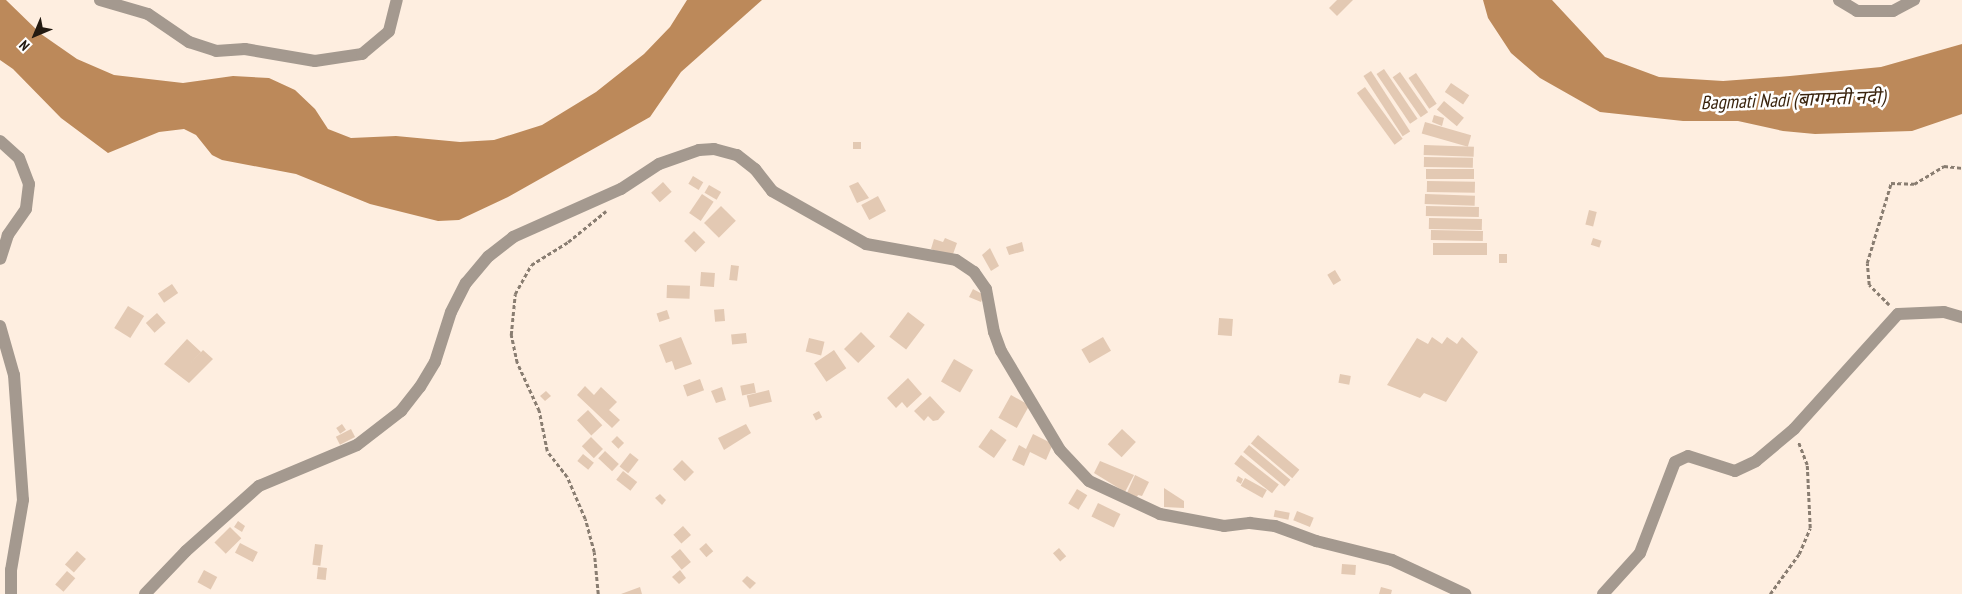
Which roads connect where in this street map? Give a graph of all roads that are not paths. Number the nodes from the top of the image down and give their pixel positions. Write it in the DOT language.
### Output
graph roads {
  1 [pos="100,0"];
  2 [pos="398,0"];
  3 [pos="1839,0"];
  4 [pos="1914,0"];
  5 [pos="0,141"];
  6 [pos="0,259"];
  7 [pos="1962,317"];
  8 [pos="0,326"];
  9 [pos="11,594"];
  10 [pos="146,594"];
  11 [pos="1465,594"];
  12 [pos="1603,594"];
  1 -- 2 [label="street"];
  3 -- 4 [label="street"];
  5 -- 6 [label="street"];
  7 -- 12 [label="street"];
  8 -- 9 [label="street"];
  10 -- 11 [label="street"];
}
